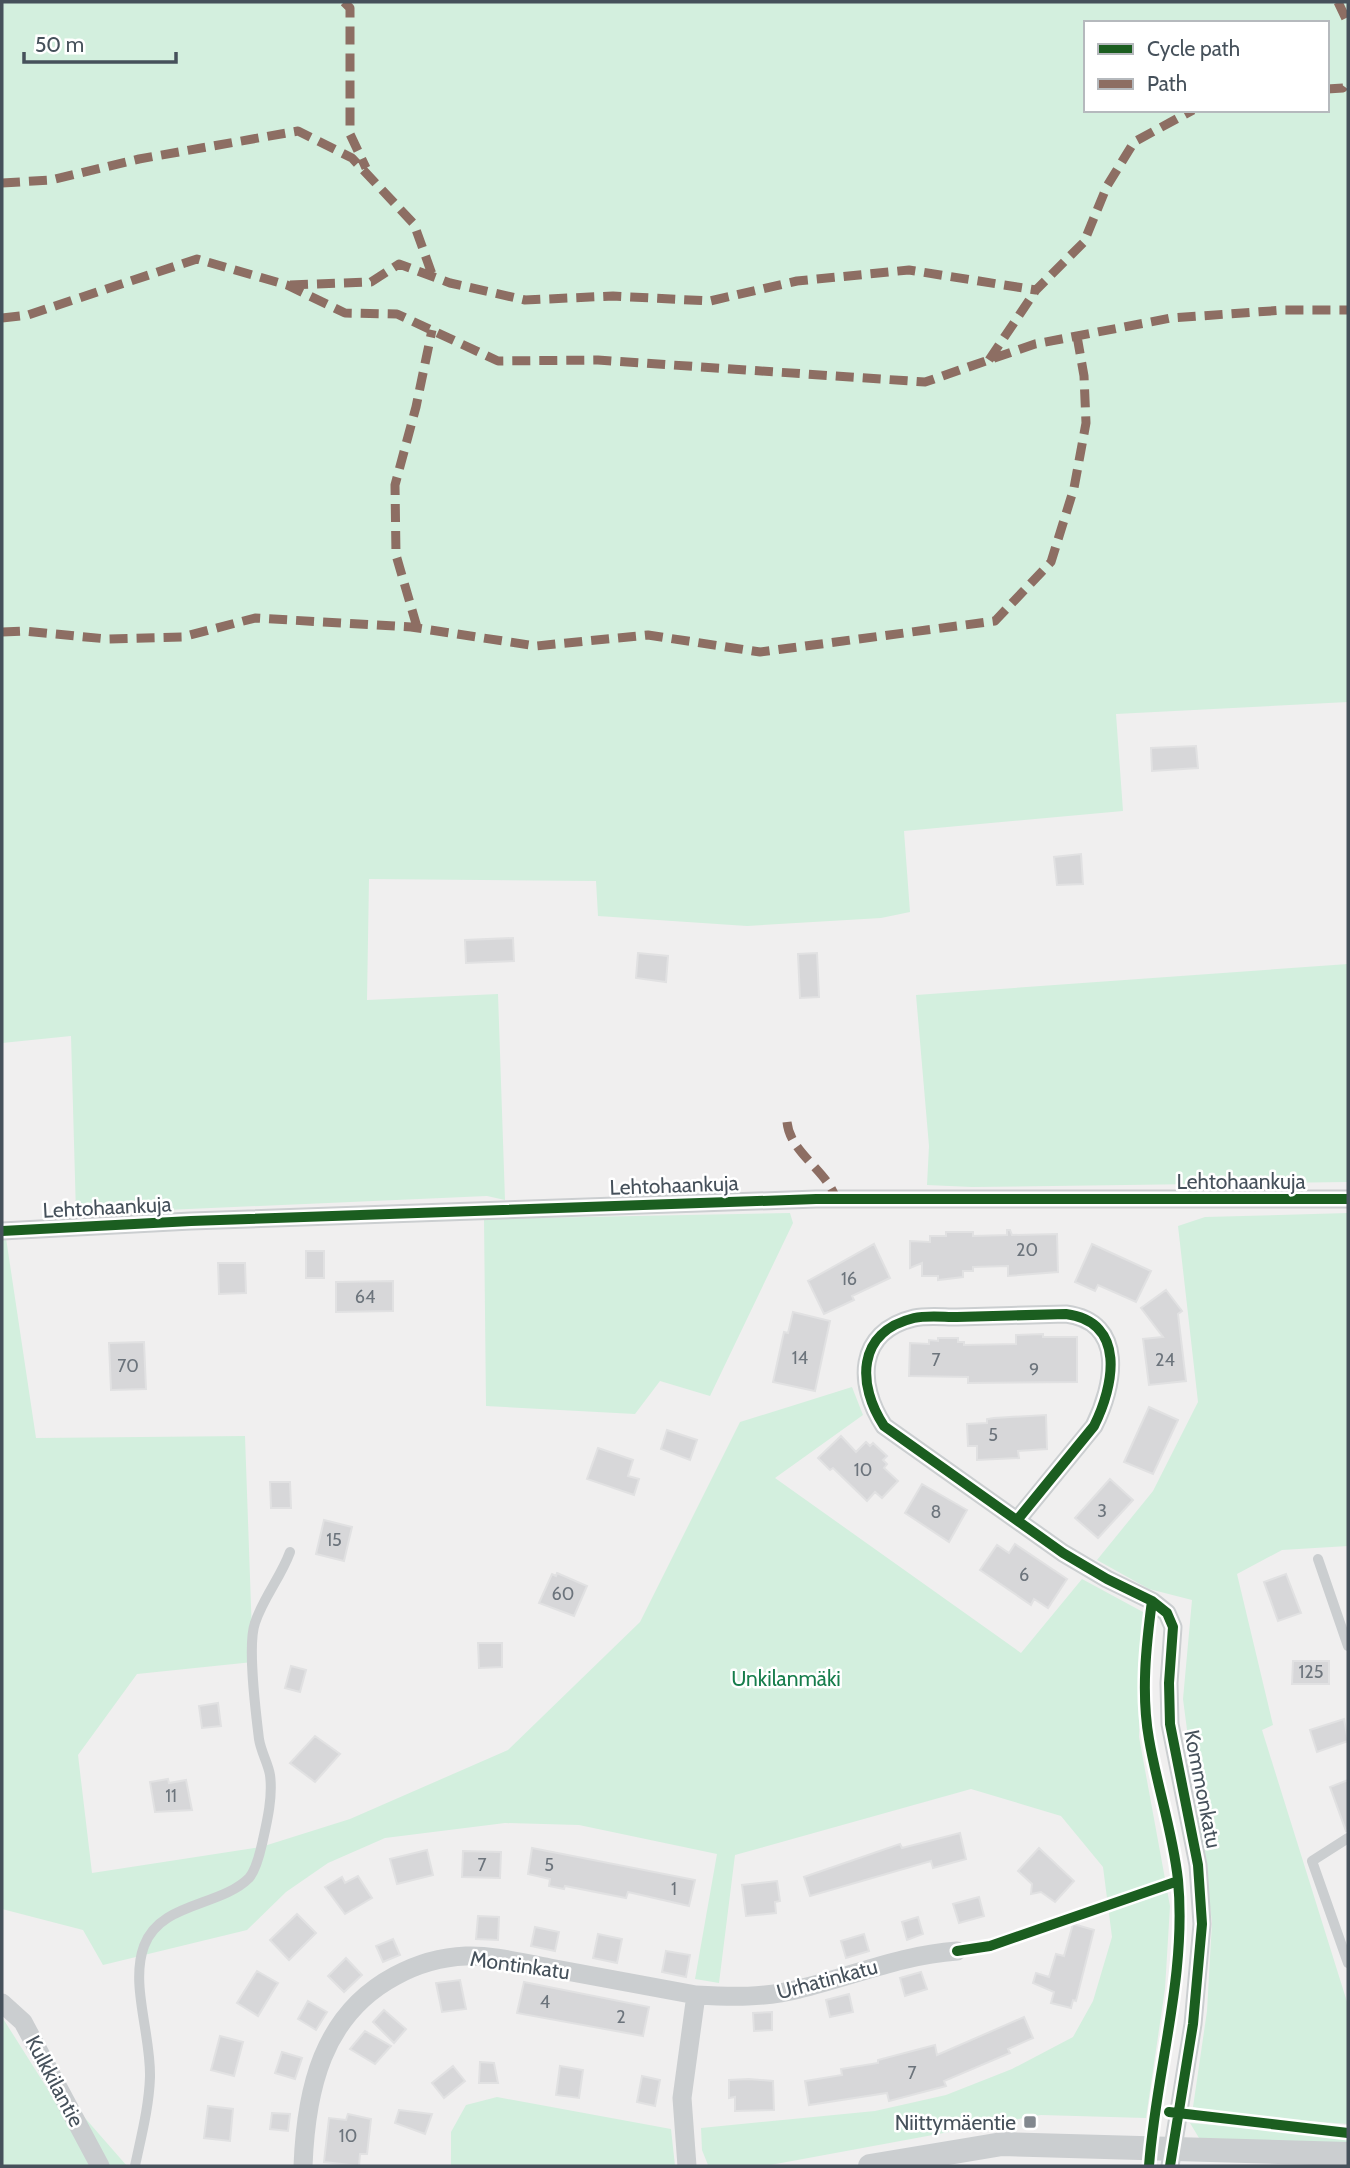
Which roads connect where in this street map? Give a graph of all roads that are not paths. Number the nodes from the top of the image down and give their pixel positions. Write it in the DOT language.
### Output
graph roads {
  1 [pos="1348,1199"];
  2 [pos="2,1231"];
  3 [pos="1018,1519"];
  4 [pos="290,1552"];
  5 [pos="1318,1559"];
  6 [pos="1348,1646"];
  7 [pos="1348,1839"];
  8 [pos="957,1951"];
  9 [pos="1348,1963"];
  10 [pos="696,1995"];
  11 [pos="2,2003"];
  12 [pos="1348,2154"];
  13 [pos="1172,2157"];
  14 [pos="100,2166"];
  15 [pos="135,2166"];
  16 [pos="303,2166"];
  17 [pos="687,2166"];
  18 [pos="870,2166"];
  1 -- 2 [label="street, Lehtohaankuja"];
  3 -- 3 [label="street, Kommonkatu"];
  3 -- 13 [label="street, Kommonkatu"];
  4 -- 15 [label="lane"];
  5 -- 6 [label="lane"];
  7 -- 9 [label="lane"];
  8 -- 10 [label="street, Urhatinkatu"];
  10 -- 16 [label="street, Montinkatu"];
  10 -- 17 [label="street"];
  11 -- 14 [label="street, Kulkkilantie"];
  12 -- 13 [label="street"];
  13 -- 18 [label="street"];
}
